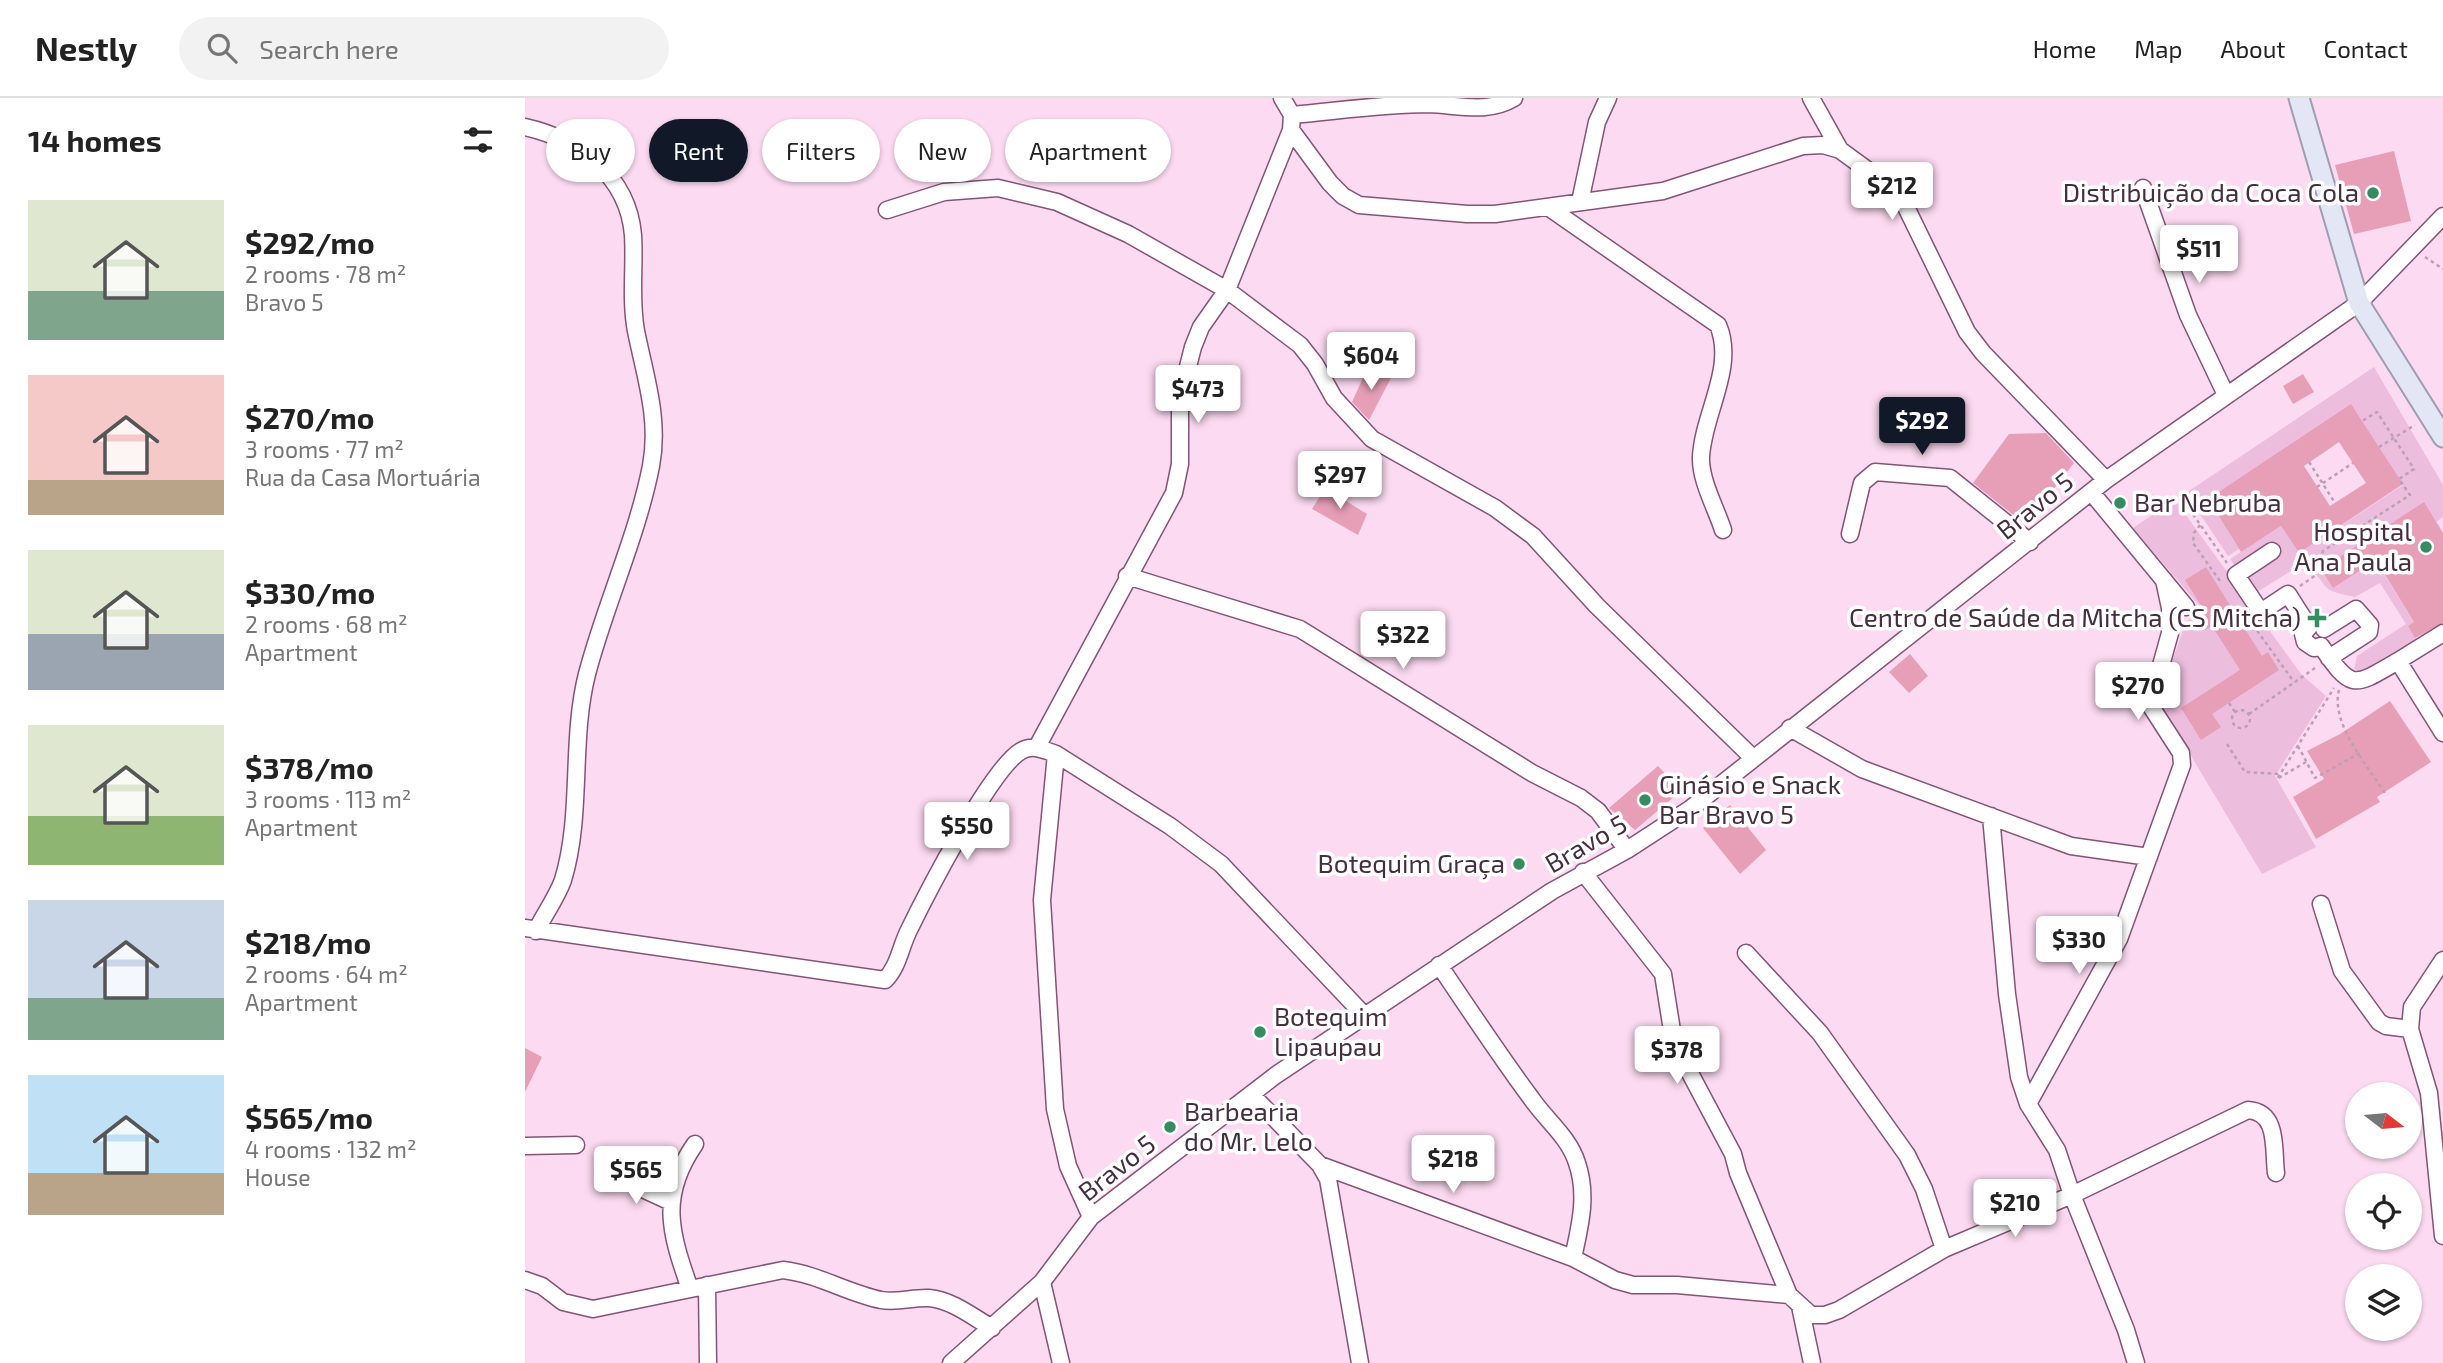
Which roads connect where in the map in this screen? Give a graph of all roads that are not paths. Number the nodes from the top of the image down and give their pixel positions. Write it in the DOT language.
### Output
graph roads {
  1 [pos="1282,98"];
  2 [pos="1514,98"];
  3 [pos="1608,98"];
  4 [pos="1811,98"];
  5 [pos="2299,98"];
  6 [pos="1291,122"];
  7 [pos="525,127"];
  8 [pos="1840,150"];
  9 [pos="2143,188"];
  10 [pos="1580,202"];
  11 [pos="1548,207"];
  12 [pos="887,210"];
  13 [pos="2443,216"];
  14 [pos="1227,290"];
  15 [pos="2359,303"];
  16 [pos="2226,395"];
  17 [pos="2443,437"];
  18 [pos="2106,480"];
  19 [pos="2092,493"];
  20 [pos="1723,530"];
  21 [pos="1850,534"];
  22 [pos="2030,542"];
  23 [pos="2272,551"];
  24 [pos="1127,576"];
  25 [pos="2164,580"];
  26 [pos="2186,607"];
  27 [pos="2317,628"];
  28 [pos="2443,633"];
  29 [pos="2325,652"];
  30 [pos="2398,661"];
  31 [pos="1790,728"];
  32 [pos="2443,733"];
  33 [pos="1037,747"];
  34 [pos="1056,754"];
  35 [pos="1752,757"];
  36 [pos="1991,816"];
  37 [pos="1627,850"];
  38 [pos="2149,857"];
  39 [pos="1583,872"];
  40 [pos="2321,904"];
  41 [pos="530,930"];
  42 [pos="1746,953"];
  43 [pos="2443,960"];
  44 [pos="1439,965"];
  45 [pos="1364,1015"];
  46 [pos="2410,1029"];
  47 [pos="1251,1094"];
  48 [pos="2436,1094"];
  49 [pos="2028,1104"];
  50 [pos="695,1144"];
  51 [pos="576,1145"];
  52 [pos="525,1146"];
  53 [pos="1320,1165"];
  54 [pos="627,1172"];
  55 [pos="2276,1173"];
  56 [pos="2072,1195"];
  57 [pos="671,1202"];
  58 [pos="1091,1217"];
  59 [pos="2443,1236"];
  60 [pos="1944,1249"];
  61 [pos="1573,1258"];
  62 [pos="525,1280"];
  63 [pos="1042,1282"];
  64 [pos="708,1285"];
  65 [pos="690,1289"];
  66 [pos="1794,1301"];
  67 [pos="992,1328"];
  68 [pos="708,1363"];
  69 [pos="951,1363"];
  70 [pos="1061,1363"];
  71 [pos="1360,1363"];
  72 [pos="1812,1363"];
  73 [pos="2136,1363"];
  1 -- 6 [label="street"];
  2 -- 6 [label="street"];
  3 -- 10 [label="street"];
  4 -- 8 [label="street"];
  5 -- 15 [label="main road"];
  6 -- 11 [label="street"];
  6 -- 14 [label="street"];
  7 -- 41 [label="street"];
  8 -- 10 [label="street"];
  8 -- 18 [label="street"];
  9 -- 16 [label="street"];
  10 -- 11 [label="street"];
  11 -- 20 [label="street"];
  12 -- 14 [label="street"];
  13 -- 15 [label="street, Bravo 5"];
  14 -- 24 [label="street"];
  14 -- 35 [label="street"];
  15 -- 16 [label="street, Bravo 5"];
  15 -- 17 [label="main road"];
  16 -- 18 [label="street, Bravo 5"];
  18 -- 19 [label="street, Bravo 5"];
  19 -- 22 [label="street, Bravo 5"];
  19 -- 25 [label="street"];
  21 -- 22 [label="street"];
  22 -- 31 [label="street, Bravo 5"];
  23 -- 27 [label="street"];
  24 -- 33 [label="street"];
  24 -- 37 [label="street"];
  25 -- 26 [label="street"];
  25 -- 38 [label="street"];
  27 -- 29 [label="street"];
  27 -- 29 [label="street"];
  28 -- 30 [label="street"];
  29 -- 30 [label="street"];
  30 -- 32 [label="street"];
  31 -- 35 [label="street, Bravo 5"];
  31 -- 36 [label="street"];
  33 -- 34 [label="street"];
  33 -- 41 [label="street"];
  34 -- 45 [label="street"];
  34 -- 58 [label="street"];
  35 -- 37 [label="street, Bravo 5"];
  36 -- 38 [label="street"];
  36 -- 49 [label="street"];
  37 -- 39 [label="street, Bravo 5"];
  38 -- 49 [label="street"];
  39 -- 44 [label="street, Bravo 5"];
  39 -- 66 [label="street"];
  40 -- 46 [label="street"];
  42 -- 60 [label="street"];
  43 -- 46 [label="street"];
  44 -- 45 [label="street, Bravo 5"];
  44 -- 61 [label="street"];
  45 -- 47 [label="street, Bravo 5"];
  46 -- 48 [label="street"];
  47 -- 53 [label="street"];
  47 -- 58 [label="street, Bravo 5"];
  48 -- 59 [label="street"];
  49 -- 56 [label="street"];
  50 -- 57 [label="street"];
  51 -- 52 [label="street"];
  53 -- 61 [label="street"];
  53 -- 71 [label="street"];
  54 -- 57 [label="street"];
  55 -- 56 [label="street"];
  56 -- 60 [label="street"];
  56 -- 73 [label="street"];
  57 -- 65 [label="street"];
  58 -- 63 [label="street, Bravo 5"];
  60 -- 66 [label="street"];
  61 -- 66 [label="street"];
  62 -- 65 [label="street"];
  63 -- 67 [label="street, Bravo 5"];
  63 -- 70 [label="street"];
  64 -- 65 [label="street"];
  64 -- 67 [label="street"];
  64 -- 68 [label="street"];
  66 -- 72 [label="street"];
  67 -- 69 [label="street, Bravo 5"];
}
